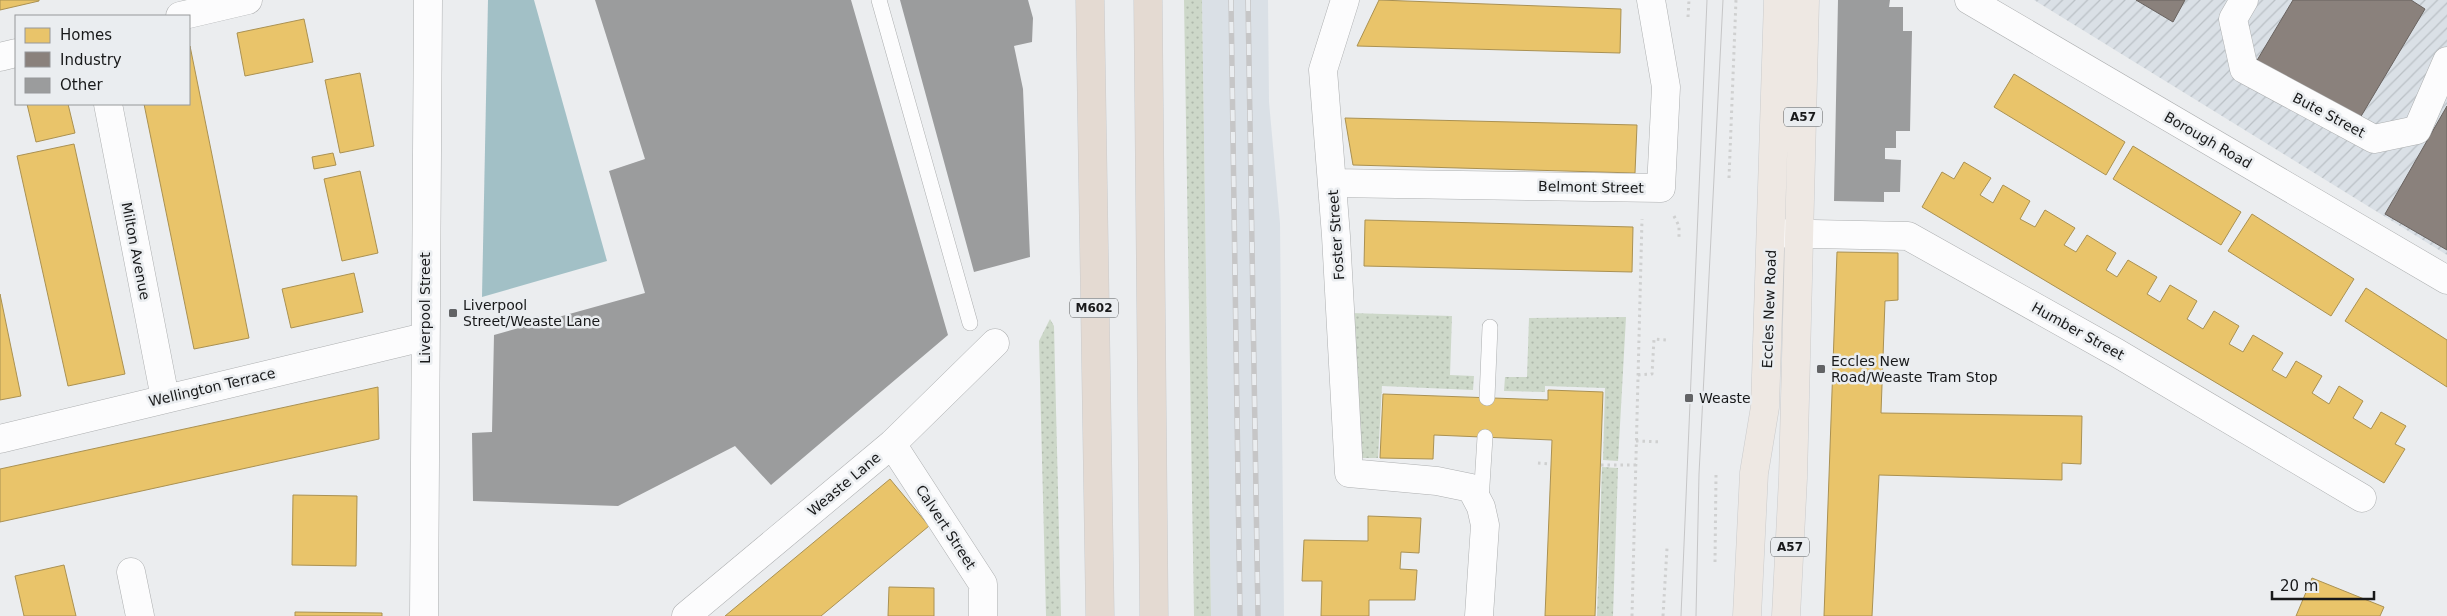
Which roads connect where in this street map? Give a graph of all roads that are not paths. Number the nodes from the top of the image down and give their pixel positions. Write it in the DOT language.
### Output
graph roads {
  1 [pos="248,0"];
  2 [pos="428,0"];
  3 [pos="879,0"];
  4 [pos="1090,0"];
  5 [pos="1148,0"];
  6 [pos="1345,0"];
  7 [pos="1651,0"];
  8 [pos="1778,0"];
  9 [pos="1806,0"];
  10 [pos="1969,0"];
  11 [pos="2244,0"];
  12 [pos="184,15"];
  13 [pos="15,53"];
  14 [pos="0,57"];
  15 [pos="2447,61"];
  16 [pos="108,105"];
  17 [pos="1332,183"];
  18 [pos="1772,233"];
  19 [pos="1800,234"];
  20 [pos="2447,280"];
  21 [pos="970,323"];
  22 [pos="1490,327"];
  23 [pos="424,337"];
  24 [pos="995,343"];
  25 [pos="165,398"];
  26 [pos="1487,398"];
  27 [pos="1485,437"];
  28 [pos="0,439"];
  29 [pos="892,444"];
  30 [pos="2362,498"];
  31 [pos="1481,507"];
  32 [pos="131,572"];
  33 [pos="140,616"];
  34 [pos="424,616"];
  35 [pos="686,616"];
  36 [pos="983,616"];
  37 [pos="1100,616"];
  38 [pos="1154,616"];
  39 [pos="1479,616"];
  40 [pos="1747,616"];
  41 [pos="1786,616"];
  1 -- 12 [label="street"];
  2 -- 23 [label="street, Liverpool Street"];
  3 -- 21 [label="lane"];
  4 -- 37 [label="highway, M602"];
  5 -- 38 [label="highway"];
  6 -- 17 [label="street, Foster Street"];
  7 -- 17 [label="street, Belmont Street"];
  8 -- 18 [label="main road, Eccles New Road"];
  9 -- 19 [label="main road, Eccles New Road / A57"];
  10 -- 20 [label="street, Borough Road"];
  11 -- 15 [label="street, Bute Street"];
  13 -- 14 [label="street"];
  16 -- 25 [label="street, Milton Avenue"];
  17 -- 31 [label="street, Foster Street"];
  18 -- 19 [label="street, Humber Street"];
  18 -- 40 [label="main road, Eccles New Road"];
  19 -- 30 [label="street, Humber Street"];
  19 -- 41 [label="main road, Eccles New Road / A57"];
  22 -- 26 [label="lane"];
  23 -- 25 [label="street, Wellington Terrace"];
  23 -- 34 [label="street, Liverpool Street"];
  24 -- 29 [label="street, Weaste Lane"];
  25 -- 28 [label="street, Wellington Terrace"];
  27 -- 31 [label="lane"];
  29 -- 35 [label="street, Weaste Lane"];
  29 -- 36 [label="street, Calvert Street"];
  31 -- 39 [label="street"];
  32 -- 33 [label="street"];
}
